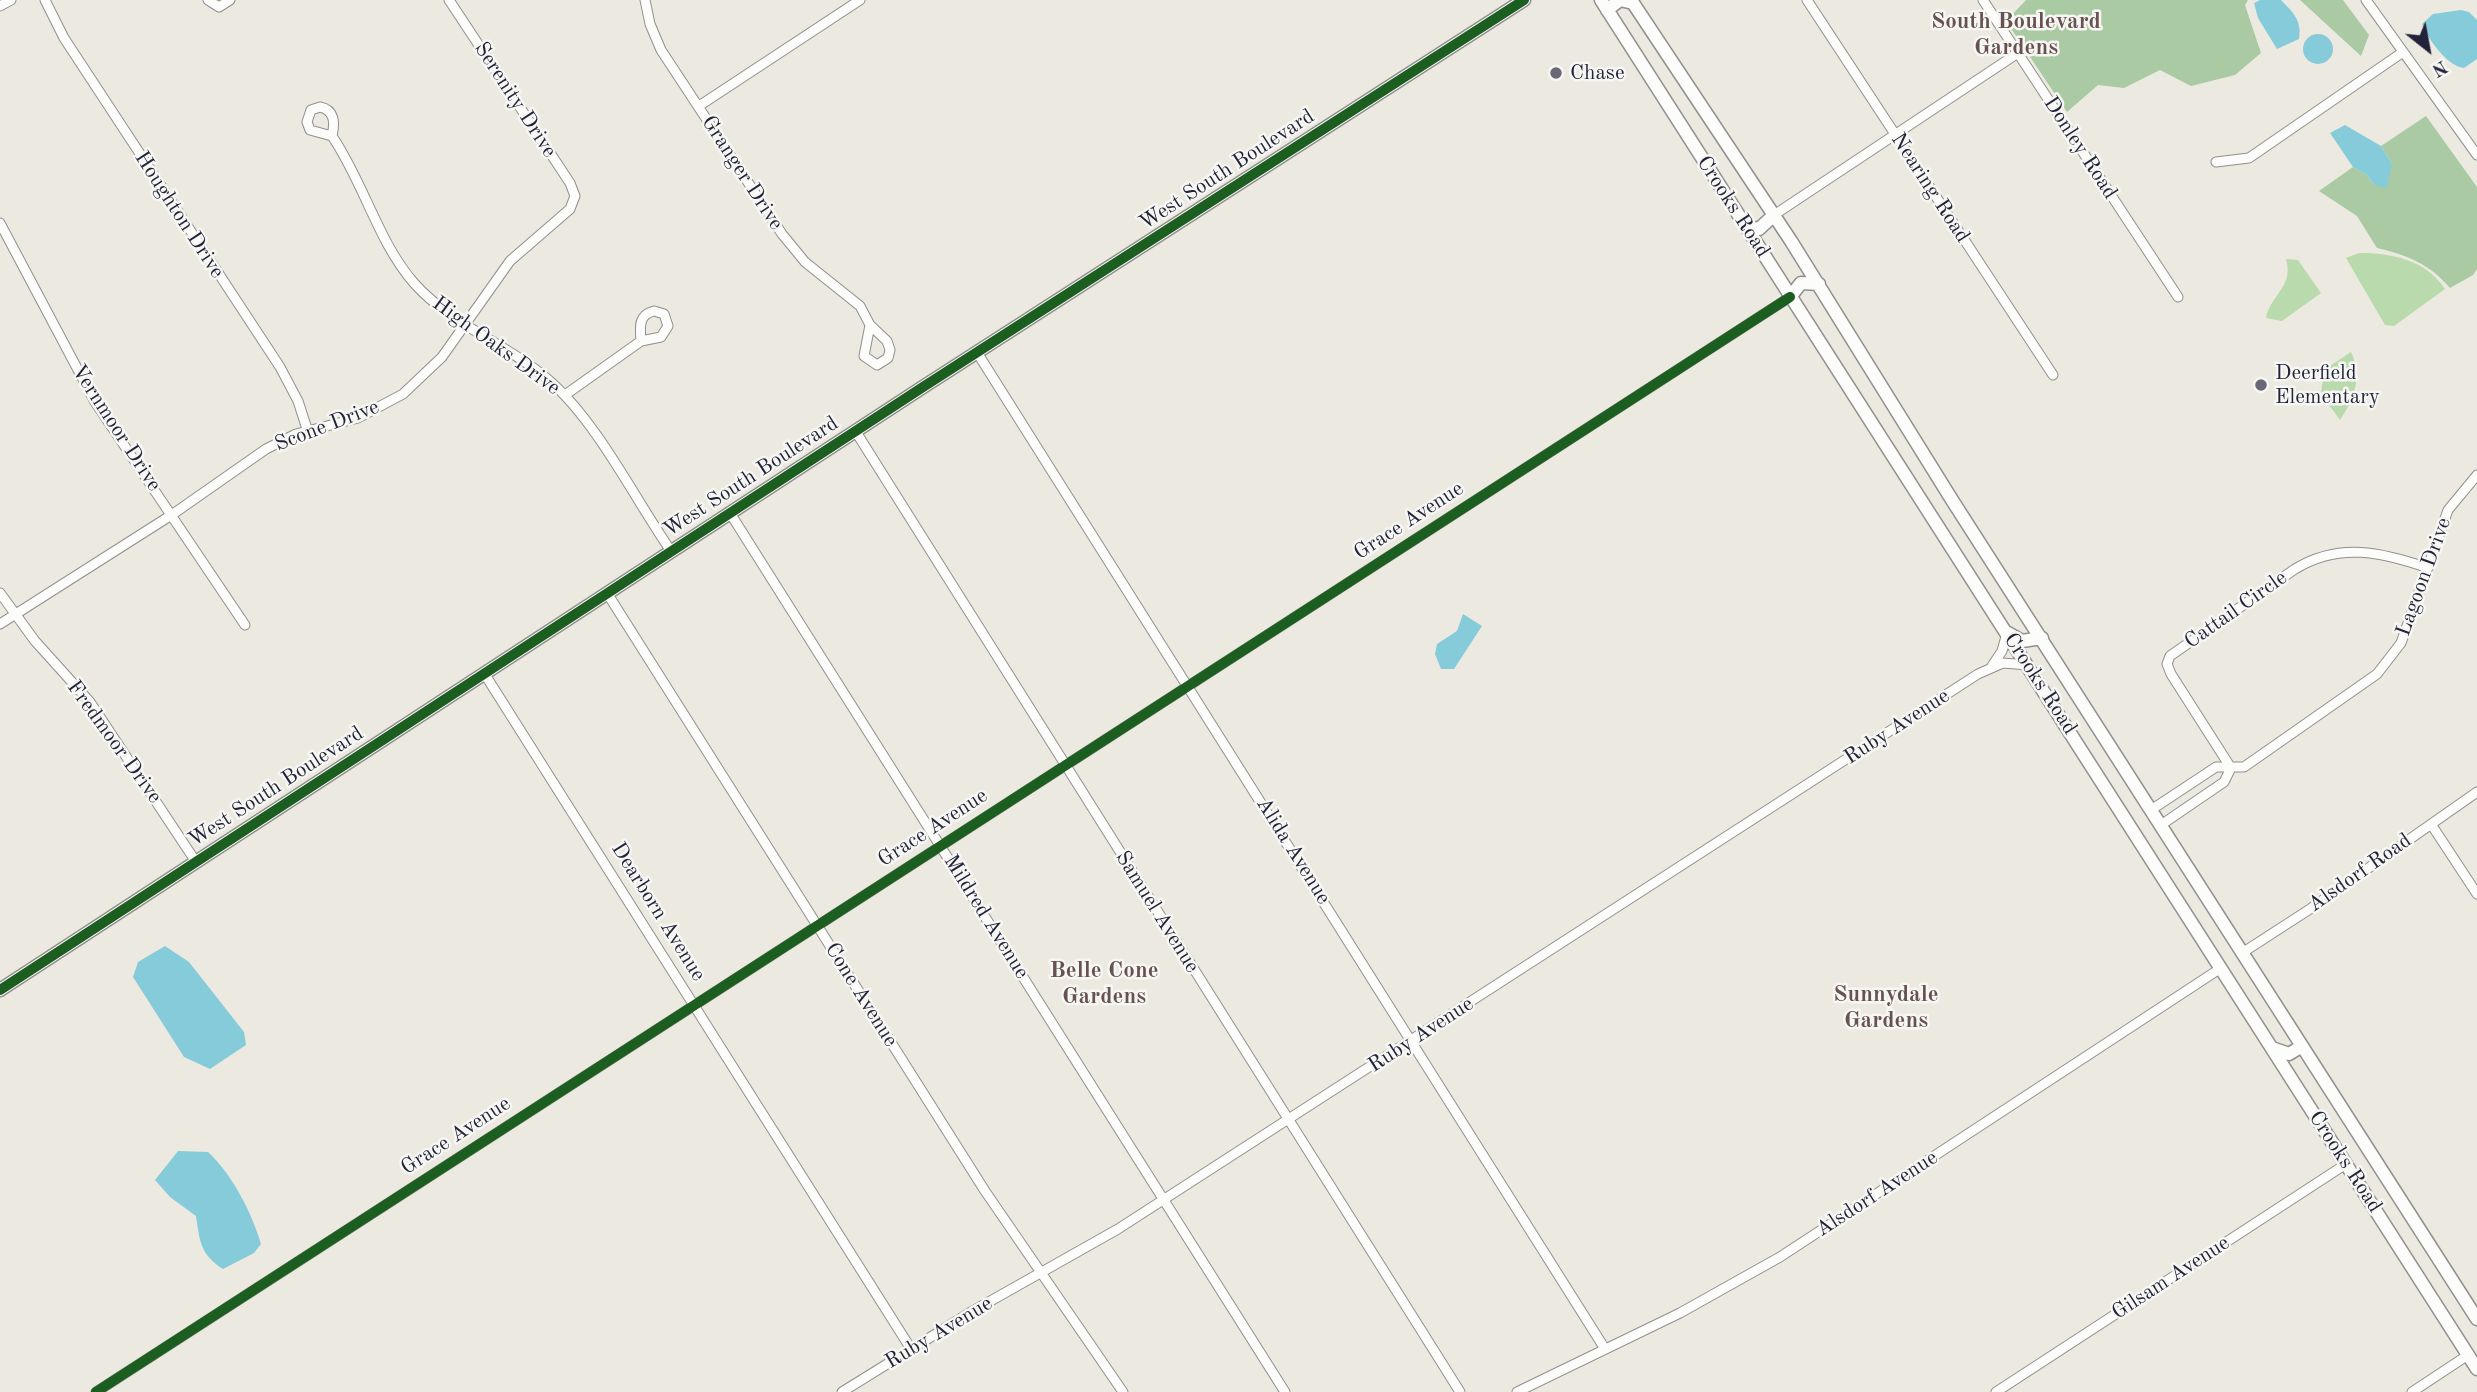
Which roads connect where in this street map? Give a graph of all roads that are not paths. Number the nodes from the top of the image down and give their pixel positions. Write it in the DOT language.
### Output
graph roads {
  1 [pos="11,0"];
  2 [pos="45,0"];
  3 [pos="208,0"];
  4 [pos="230,0"];
  5 [pos="449,0"];
  6 [pos="645,0"];
  7 [pos="860,0"];
  8 [pos="1524,0"];
  9 [pos="1807,0"];
  10 [pos="1983,0"];
  11 [pos="2366,0"];
  12 [pos="1632,2"];
  13 [pos="1604,5"];
  14 [pos="0,6"];
  15 [pos="2403,52"];
  16 [pos="2018,53"];
  17 [pos="699,106"];
  18 [pos="1895,134"];
  19 [pos="332,136"];
  20 [pos="2474,143"];
  21 [pos="2477,155"];
  22 [pos="2216,162"];
  23 [pos="573,202"];
  24 [pos="1774,215"];
  25 [pos="0,223"];
  26 [pos="1745,226"];
  27 [pos="1819,284"];
  28 [pos="1790,297"];
  29 [pos="2178,297"];
  30 [pos="465,324"];
  31 [pos="870,325"];
  32 [pos="641,341"];
  33 [pos="978,354"];
  34 [pos="2053,375"];
  35 [pos="565,395"];
  36 [pos="308,432"];
  37 [pos="856,432"];
  38 [pos="2477,475"];
  39 [pos="730,513"];
  40 [pos="173,514"];
  41 [pos="671,551"];
  42 [pos="2428,568"];
  43 [pos="0,593"];
  44 [pos="607,593"];
  45 [pos="15,614"];
  46 [pos="0,624"];
  47 [pos="245,625"];
  48 [pos="2007,633"];
  49 [pos="2042,638"];
  50 [pos="2028,665"];
  51 [pos="1992,666"];
  52 [pos="484,673"];
  53 [pos="1188,686"];
  54 [pos="1065,766"];
  55 [pos="2231,768"];
  56 [pos="2129,773"];
  57 [pos="2098,774"];
  58 [pos="2477,792"];
  59 [pos="2151,810"];
  60 [pos="2431,824"];
  61 [pos="2161,825"];
  62 [pos="941,846"];
  63 [pos="197,862"];
  64 [pos="2477,894"];
  65 [pos="817,926"];
  66 [pos="2242,953"];
  67 [pos="2221,968"];
  68 [pos="0,990"];
  69 [pos="694,1005"];
  70 [pos="1412,1041"];
  71 [pos="2302,1046"];
  72 [pos="2272,1048"];
  73 [pos="1288,1120"];
  74 [pos="2375,1159"];
  75 [pos="2346,1164"];
  76 [pos="1164,1200"];
  77 [pos="1041,1273"];
  78 [pos="2477,1319"];
  79 [pos="911,1349"];
  80 [pos="1605,1349"];
  81 [pos="2469,1355"];
  82 [pos="2477,1369"];
  83 [pos="96,1392"];
  84 [pos="842,1392"];
  85 [pos="1123,1392"];
  86 [pos="1285,1392"];
  87 [pos="1460,1392"];
  88 [pos="1517,1392"];
  89 [pos="1996,1392"];
  90 [pos="2412,1392"];
  1 -- 14 [label="street"];
  2 -- 36 [label="street, Houghton Drive"];
  3 -- 4 [label="street"];
  5 -- 23 [label="street, Serenity Drive"];
  6 -- 17 [label="street, Granger Drive"];
  7 -- 17 [label="street"];
  8 -- 33 [label="main road, West South Boulevard"];
  9 -- 18 [label="street, Nearing Road"];
  10 -- 16 [label="street, Donley Road"];
  11 -- 15 [label="street"];
  12 -- 13 [label="main road"];
  12 -- 24 [label="main road, Crooks Road"];
  13 -- 26 [label="main road, Crooks Road"];
  15 -- 20 [label="street"];
  15 -- 22 [label="street"];
  16 -- 18 [label="street"];
  16 -- 29 [label="street, Donley Road"];
  17 -- 31 [label="street, Granger Drive"];
  18 -- 24 [label="street"];
  18 -- 34 [label="street, Nearing Road"];
  19 -- 30 [label="street, High Oaks Drive"];
  20 -- 21 [label="street"];
  23 -- 30 [label="street, Scone Drive"];
  24 -- 26 [label="main road"];
  24 -- 27 [label="main road, Crooks Road"];
  25 -- 40 [label="street, Vernmoor Drive"];
  26 -- 28 [label="main road, Crooks Road"];
  27 -- 28 [label="main road"];
  27 -- 49 [label="main road, Crooks Road"];
  28 -- 48 [label="main road, Crooks Road"];
  28 -- 53 [label="street, Grace Avenue"];
  30 -- 35 [label="street, High Oaks Drive"];
  30 -- 36 [label="street, Scone Drive"];
  32 -- 35 [label="street"];
  33 -- 37 [label="main road, West South Boulevard"];
  33 -- 53 [label="street, Alida Avenue"];
  35 -- 41 [label="street, High Oaks Drive"];
  36 -- 40 [label="street, Scone Drive"];
  37 -- 39 [label="main road, West South Boulevard"];
  37 -- 54 [label="street, Samuel Avenue"];
  38 -- 42 [label="street, Lagoon Drive"];
  39 -- 41 [label="main road, West South Boulevard"];
  39 -- 62 [label="street, Mildred Avenue"];
  40 -- 45 [label="street, Scone Drive"];
  40 -- 47 [label="street, Vernmoor Drive"];
  41 -- 44 [label="main road, West South Boulevard"];
  42 -- 55 [label="street, Lagoon Drive"];
  42 -- 55 [label="street, Cattail Circle"];
  43 -- 45 [label="street, Fredmoor Drive"];
  44 -- 52 [label="main road, West South Boulevard"];
  44 -- 65 [label="street, Cone Avenue"];
  45 -- 46 [label="street, Scone Drive"];
  45 -- 63 [label="street, Fredmoor Drive"];
  48 -- 49 [label="main road"];
  48 -- 50 [label="main road, Crooks Road"];
  48 -- 51 [label="street"];
  49 -- 56 [label="main road, Crooks Road"];
  50 -- 51 [label="street"];
  50 -- 57 [label="main road, Crooks Road"];
  51 -- 70 [label="street, Ruby Avenue"];
  52 -- 63 [label="main road, West South Boulevard"];
  52 -- 69 [label="street, Dearborn Avenue"];
  53 -- 54 [label="street, Grace Avenue"];
  53 -- 70 [label="street, Alida Avenue"];
  54 -- 62 [label="street, Grace Avenue"];
  54 -- 73 [label="street, Samuel Avenue"];
  55 -- 59 [label="street, Lagoon Drive"];
  55 -- 61 [label="street, Lagoon Drive"];
  56 -- 57 [label="main road"];
  56 -- 59 [label="main road, Crooks Road"];
  57 -- 67 [label="main road, Crooks Road"];
  58 -- 60 [label="street, Alsdorf Road"];
  59 -- 61 [label="main road, Crooks Road"];
  60 -- 64 [label="street"];
  60 -- 66 [label="street, Alsdorf Road"];
  61 -- 66 [label="main road, Crooks Road"];
  62 -- 65 [label="street, Grace Avenue"];
  62 -- 76 [label="street, Mildred Avenue"];
  63 -- 68 [label="main road, West South Boulevard"];
  65 -- 69 [label="street, Grace Avenue"];
  65 -- 77 [label="street, Cone Avenue"];
  66 -- 71 [label="main road, Crooks Road"];
  67 -- 72 [label="main road, Crooks Road"];
  67 -- 80 [label="street, Alsdorf Avenue"];
  69 -- 79 [label="street, Dearborn Avenue"];
  69 -- 83 [label="street, Grace Avenue"];
  70 -- 73 [label="street, Ruby Avenue"];
  70 -- 80 [label="street, Alida Avenue"];
  71 -- 72 [label="main road"];
  71 -- 74 [label="main road, Crooks Road"];
  72 -- 75 [label="main road, Crooks Road"];
  73 -- 76 [label="street, Ruby Avenue"];
  73 -- 87 [label="street, Samuel Avenue"];
  74 -- 75 [label="main road"];
  74 -- 78 [label="main road, Crooks Road"];
  75 -- 81 [label="main road, Crooks Road"];
  75 -- 89 [label="street, Gilsam Avenue"];
  76 -- 77 [label="street, Ruby Avenue"];
  76 -- 86 [label="street, Mildred Avenue"];
  77 -- 79 [label="street, Ruby Avenue"];
  77 -- 85 [label="street, Cone Avenue"];
  79 -- 84 [label="street, Ruby Avenue"];
  80 -- 88 [label="street, Alsdorf Avenue"];
  81 -- 82 [label="main road, Crooks Road"];
  81 -- 90 [label="street"];
}
